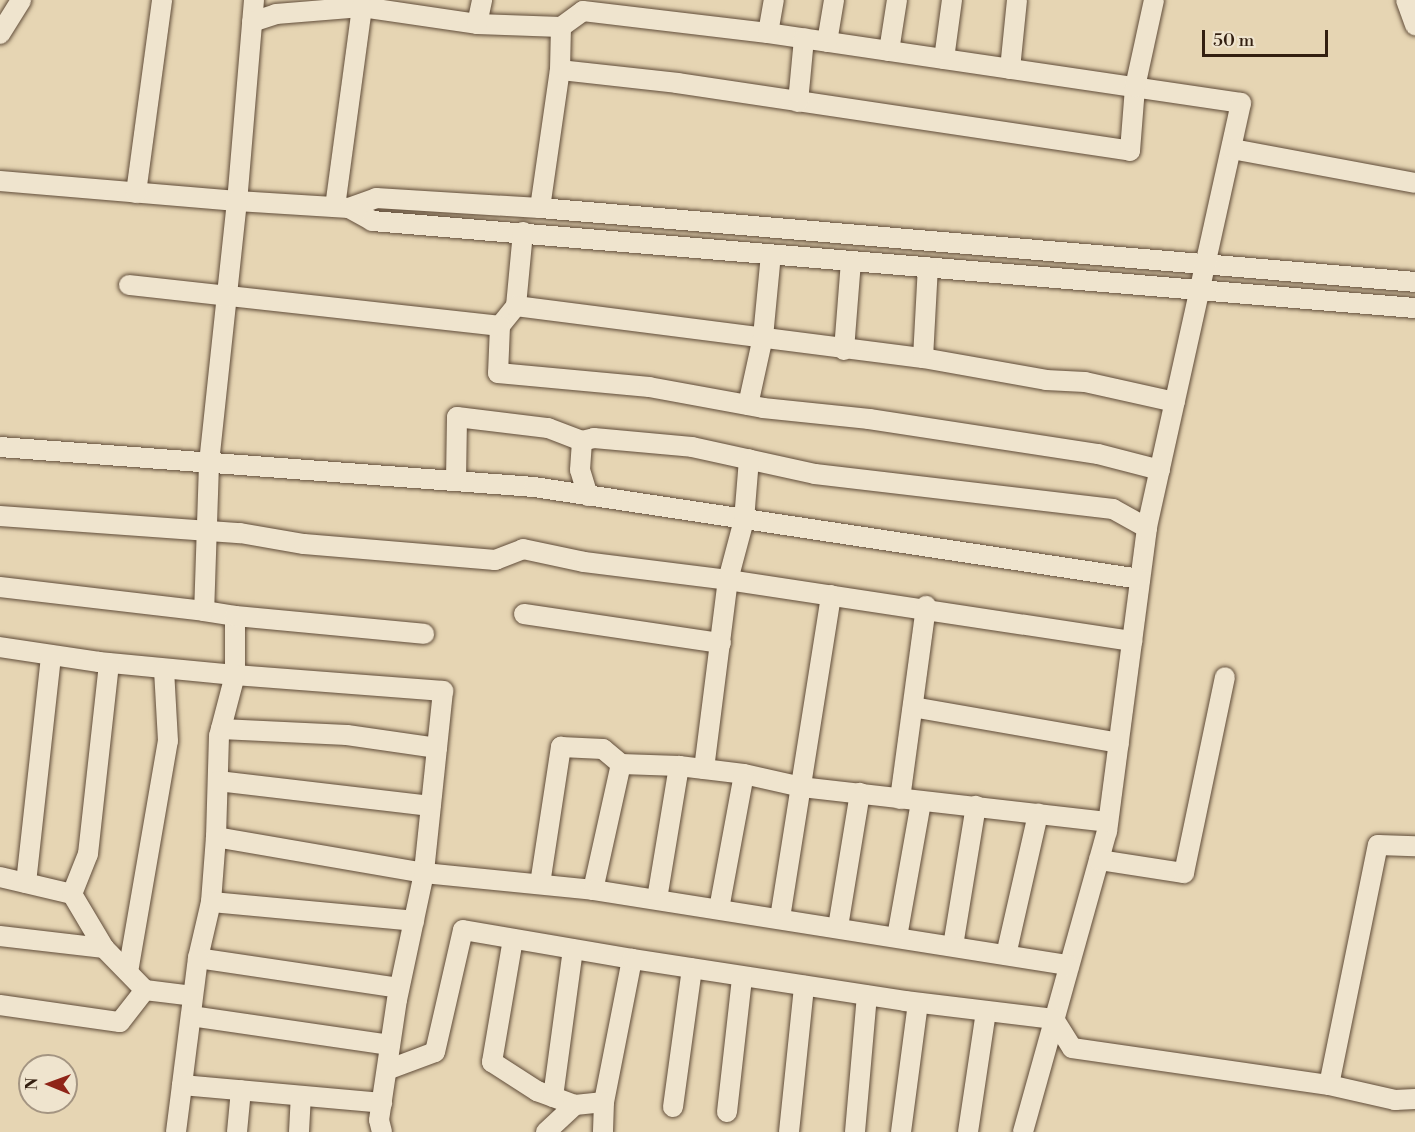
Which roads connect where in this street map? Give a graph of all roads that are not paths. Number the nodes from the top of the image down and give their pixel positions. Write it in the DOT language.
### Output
graph roads {
  1 [pos="21,0"];
  2 [pos="162,0"];
  3 [pos="254,0"];
  4 [pos="482,0"];
  5 [pos="774,0"];
  6 [pos="834,0"];
  7 [pos="897,0"];
  8 [pos="952,0"];
  9 [pos="1017,0"];
  10 [pos="1154,0"];
  11 [pos="1406,0"];
  12 [pos="329,4"];
  13 [pos="362,7"];
  14 [pos="407,7"];
  15 [pos="252,22"];
  16 [pos="477,24"];
  17 [pos="1415,25"];
  18 [pos="561,27"];
  19 [pos="768,33"];
  20 [pos="0,34"];
  21 [pos="804,38"];
  22 [pos="827,42"];
  23 [pos="889,51"];
  24 [pos="944,59"];
  25 [pos="1010,69"];
  26 [pos="560,70"];
  27 [pos="1135,87"];
  28 [pos="798,102"];
  29 [pos="1232,148"];
  30 [pos="0,181"];
  31 [pos="1415,183"];
  32 [pos="136,193"];
  33 [pos="237,201"];
  34 [pos="342,207"];
  35 [pos="540,208"];
  36 [pos="523,231"];
  37 [pos="771,254"];
  38 [pos="851,262"];
  39 [pos="1206,264"];
  40 [pos="928,267"];
  41 [pos="1415,282"];
  42 [pos="129,285"];
  43 [pos="1200,291"];
  44 [pos="227,297"];
  45 [pos="516,306"];
  46 [pos="1415,308"];
  47 [pos="500,326"];
  48 [pos="763,337"];
  49 [pos="844,350"];
  50 [pos="923,358"];
  51 [pos="1175,402"];
  52 [pos="748,405"];
  53 [pos="582,441"];
  54 [pos="0,447"];
  55 [pos="749,459"];
  56 [pos="209,464"];
  57 [pos="1160,470"];
  58 [pos="456,481"];
  59 [pos="588,496"];
  60 [pos="0,516"];
  61 [pos="744,520"];
  62 [pos="1147,528"];
  63 [pos="204,531"];
  64 [pos="1140,579"];
  65 [pos="728,580"];
  66 [pos="0,587"];
  67 [pos="831,595"];
  68 [pos="926,608"];
  69 [pos="204,611"];
  70 [pos="524,614"];
  71 [pos="235,616"];
  72 [pos="424,634"];
  73 [pos="1132,641"];
  74 [pos="720,642"];
  75 [pos="0,647"];
  76 [pos="51,655"];
  77 [pos="109,663"];
  78 [pos="164,669"];
  79 [pos="235,675"];
  80 [pos="1225,677"];
  81 [pos="913,707"];
  82 [pos="221,729"];
  83 [pos="1119,743"];
  84 [pos="437,748"];
  85 [pos="621,764"];
  86 [pos="679,766"];
  87 [pos="704,769"];
  88 [pos="744,774"];
  89 [pos="218,781"];
  90 [pos="801,787"];
  91 [pos="860,793"];
  92 [pos="900,799"];
  93 [pos="921,802"];
  94 [pos="431,806"];
  95 [pos="976,806"];
  96 [pos="1038,814"];
  97 [pos="1108,822"];
  98 [pos="216,837"];
  99 [pos="1415,846"];
  100 [pos="1099,860"];
  101 [pos="424,873"];
  102 [pos="0,877"];
  103 [pos="26,883"];
  104 [pos="540,884"];
  105 [pos="593,890"];
  106 [pos="72,894"];
  107 [pos="657,899"];
  108 [pos="211,902"];
  109 [pos="719,909"];
  110 [pos="780,918"];
  111 [pos="414,921"];
  112 [pos="838,927"];
  113 [pos="0,936"];
  114 [pos="897,937"];
  115 [pos="513,939"];
  116 [pos="953,946"];
  117 [pos="104,948"];
  118 [pos="573,949"];
  119 [pos="1006,955"];
  120 [pos="198,958"];
  121 [pos="632,959"];
  122 [pos="1069,965"];
  123 [pos="692,968"];
  124 [pos="128,972"];
  125 [pos="742,978"];
  126 [pos="804,986"];
  127 [pos="399,988"];
  128 [pos="145,990"];
  129 [pos="867,996"];
  130 [pos="918,1003"];
  131 [pos="0,1005"];
  132 [pos="192,1006"];
  133 [pos="986,1011"];
  134 [pos="1054,1019"];
  135 [pos="390,1045"];
  136 [pos="387,1070"];
  137 [pos="1329,1084"];
  138 [pos="182,1085"];
  139 [pos="241,1090"];
  140 [pos="301,1096"];
  141 [pos="553,1097"];
  142 [pos="1415,1099"];
  143 [pos="382,1102"];
  144 [pos="604,1102"];
  145 [pos="574,1105"];
  146 [pos="673,1107"];
  147 [pos="727,1112"];
  148 [pos="176,1132"];
  149 [pos="237,1132"];
  150 [pos="298,1132"];
  151 [pos="382,1132"];
  152 [pos="546,1132"];
  153 [pos="603,1132"];
  154 [pos="789,1132"];
  155 [pos="855,1132"];
  156 [pos="901,1132"];
  157 [pos="968,1132"];
  158 [pos="1023,1132"];
  1 -- 20 [label="street"];
  2 -- 32 [label="street"];
  3 -- 15 [label="street"];
  4 -- 16 [label="street"];
  5 -- 19 [label="street"];
  6 -- 22 [label="street"];
  7 -- 23 [label="street"];
  8 -- 24 [label="street"];
  9 -- 25 [label="street"];
  10 -- 27 [label="street"];
  11 -- 17 [label="street"];
  12 -- 13 [label="street"];
  12 -- 15 [label="street"];
  13 -- 14 [label="street"];
  13 -- 34 [label="street"];
  14 -- 16 [label="street"];
  15 -- 33 [label="street"];
  16 -- 18 [label="street"];
  18 -- 19 [label="street"];
  18 -- 26 [label="street"];
  19 -- 21 [label="street"];
  21 -- 22 [label="street"];
  21 -- 28 [label="street"];
  22 -- 23 [label="street"];
  23 -- 24 [label="street"];
  24 -- 25 [label="street"];
  25 -- 27 [label="street"];
  26 -- 28 [label="street"];
  26 -- 35 [label="street"];
  27 -- 28 [label="street"];
  27 -- 29 [label="street"];
  29 -- 31 [label="street"];
  29 -- 39 [label="street"];
  30 -- 32 [label="street"];
  32 -- 33 [label="street"];
  33 -- 34 [label="street"];
  33 -- 44 [label="street"];
  34 -- 35 [label="street"];
  34 -- 36 [label="street"];
  35 -- 39 [label="street"];
  36 -- 37 [label="street"];
  36 -- 45 [label="street"];
  37 -- 38 [label="street"];
  37 -- 48 [label="street"];
  38 -- 40 [label="street"];
  38 -- 49 [label="street"];
  39 -- 41 [label="street"];
  39 -- 43 [label="street"];
  40 -- 43 [label="street"];
  40 -- 50 [label="street"];
  42 -- 44 [label="street"];
  43 -- 46 [label="street"];
  43 -- 51 [label="street"];
  44 -- 47 [label="street"];
  44 -- 56 [label="street"];
  45 -- 47 [label="street"];
  45 -- 48 [label="street"];
  47 -- 52 [label="street"];
  48 -- 49 [label="street"];
  48 -- 52 [label="street"];
  49 -- 50 [label="street"];
  50 -- 51 [label="street"];
  51 -- 57 [label="street"];
  52 -- 57 [label="street"];
  53 -- 55 [label="street"];
  53 -- 58 [label="street"];
  53 -- 59 [label="street"];
  54 -- 56 [label="street"];
  55 -- 61 [label="street"];
  55 -- 62 [label="street"];
  56 -- 58 [label="street"];
  56 -- 63 [label="street"];
  57 -- 62 [label="street"];
  58 -- 59 [label="street"];
  59 -- 61 [label="street"];
  60 -- 63 [label="street"];
  61 -- 64 [label="street"];
  61 -- 65 [label="street"];
  62 -- 64 [label="street"];
  63 -- 65 [label="street"];
  63 -- 69 [label="street"];
  64 -- 73 [label="street"];
  65 -- 67 [label="street"];
  65 -- 74 [label="street"];
  66 -- 69 [label="street"];
  67 -- 68 [label="street"];
  67 -- 90 [label="street"];
  68 -- 73 [label="street"];
  68 -- 81 [label="street"];
  69 -- 71 [label="street"];
  70 -- 74 [label="street"];
  71 -- 72 [label="street"];
  71 -- 79 [label="street"];
  73 -- 83 [label="street"];
  74 -- 87 [label="street"];
  75 -- 76 [label="street"];
  76 -- 77 [label="street"];
  76 -- 103 [label="street"];
  77 -- 78 [label="street"];
  77 -- 106 [label="street"];
  78 -- 79 [label="street"];
  78 -- 124 [label="street"];
  79 -- 82 [label="street"];
  79 -- 84 [label="street"];
  80 -- 100 [label="street"];
  81 -- 83 [label="street"];
  81 -- 92 [label="street"];
  82 -- 84 [label="street"];
  82 -- 89 [label="street"];
  83 -- 97 [label="street"];
  84 -- 94 [label="street"];
  85 -- 86 [label="street"];
  85 -- 104 [label="street"];
  85 -- 105 [label="street"];
  86 -- 87 [label="street"];
  86 -- 107 [label="street"];
  87 -- 88 [label="street"];
  88 -- 90 [label="street"];
  88 -- 109 [label="street"];
  89 -- 94 [label="street"];
  89 -- 98 [label="street"];
  90 -- 91 [label="street"];
  90 -- 110 [label="street"];
  91 -- 92 [label="street"];
  91 -- 112 [label="street"];
  92 -- 93 [label="street"];
  93 -- 95 [label="street"];
  93 -- 114 [label="street"];
  94 -- 101 [label="street"];
  95 -- 96 [label="street"];
  95 -- 116 [label="street"];
  96 -- 97 [label="street"];
  96 -- 119 [label="street"];
  97 -- 100 [label="street"];
  98 -- 101 [label="street"];
  98 -- 108 [label="street"];
  99 -- 137 [label="street"];
  100 -- 122 [label="street"];
  101 -- 104 [label="street"];
  101 -- 111 [label="street"];
  102 -- 103 [label="street"];
  103 -- 106 [label="street"];
  104 -- 105 [label="street"];
  105 -- 107 [label="street"];
  106 -- 117 [label="street"];
  107 -- 109 [label="street"];
  108 -- 111 [label="street"];
  108 -- 120 [label="street"];
  109 -- 110 [label="street"];
  110 -- 112 [label="street"];
  111 -- 127 [label="street"];
  112 -- 114 [label="street"];
  113 -- 117 [label="street"];
  114 -- 116 [label="street"];
  115 -- 118 [label="street"];
  115 -- 136 [label="street"];
  115 -- 141 [label="street"];
  116 -- 119 [label="street"];
  117 -- 124 [label="street"];
  118 -- 121 [label="street"];
  118 -- 141 [label="street"];
  119 -- 122 [label="street"];
  120 -- 127 [label="street"];
  120 -- 132 [label="street"];
  121 -- 123 [label="street"];
  121 -- 144 [label="street"];
  122 -- 134 [label="street"];
  123 -- 125 [label="street"];
  123 -- 146 [label="street"];
  124 -- 128 [label="street"];
  125 -- 126 [label="street"];
  125 -- 147 [label="street"];
  126 -- 129 [label="street"];
  126 -- 154 [label="street"];
  127 -- 135 [label="street"];
  128 -- 131 [label="street"];
  128 -- 132 [label="street"];
  129 -- 130 [label="street"];
  129 -- 155 [label="street"];
  130 -- 133 [label="street"];
  130 -- 156 [label="street"];
  132 -- 135 [label="street"];
  132 -- 138 [label="street"];
  133 -- 134 [label="street"];
  133 -- 157 [label="street"];
  134 -- 137 [label="street"];
  134 -- 158 [label="street"];
  135 -- 136 [label="street"];
  136 -- 143 [label="street"];
  137 -- 142 [label="street"];
  138 -- 139 [label="street"];
  138 -- 148 [label="street"];
  139 -- 140 [label="street"];
  139 -- 149 [label="street"];
  140 -- 143 [label="street"];
  140 -- 150 [label="street"];
  141 -- 145 [label="street"];
  143 -- 151 [label="street"];
  144 -- 145 [label="street"];
  144 -- 153 [label="street"];
  145 -- 152 [label="street"];
}
